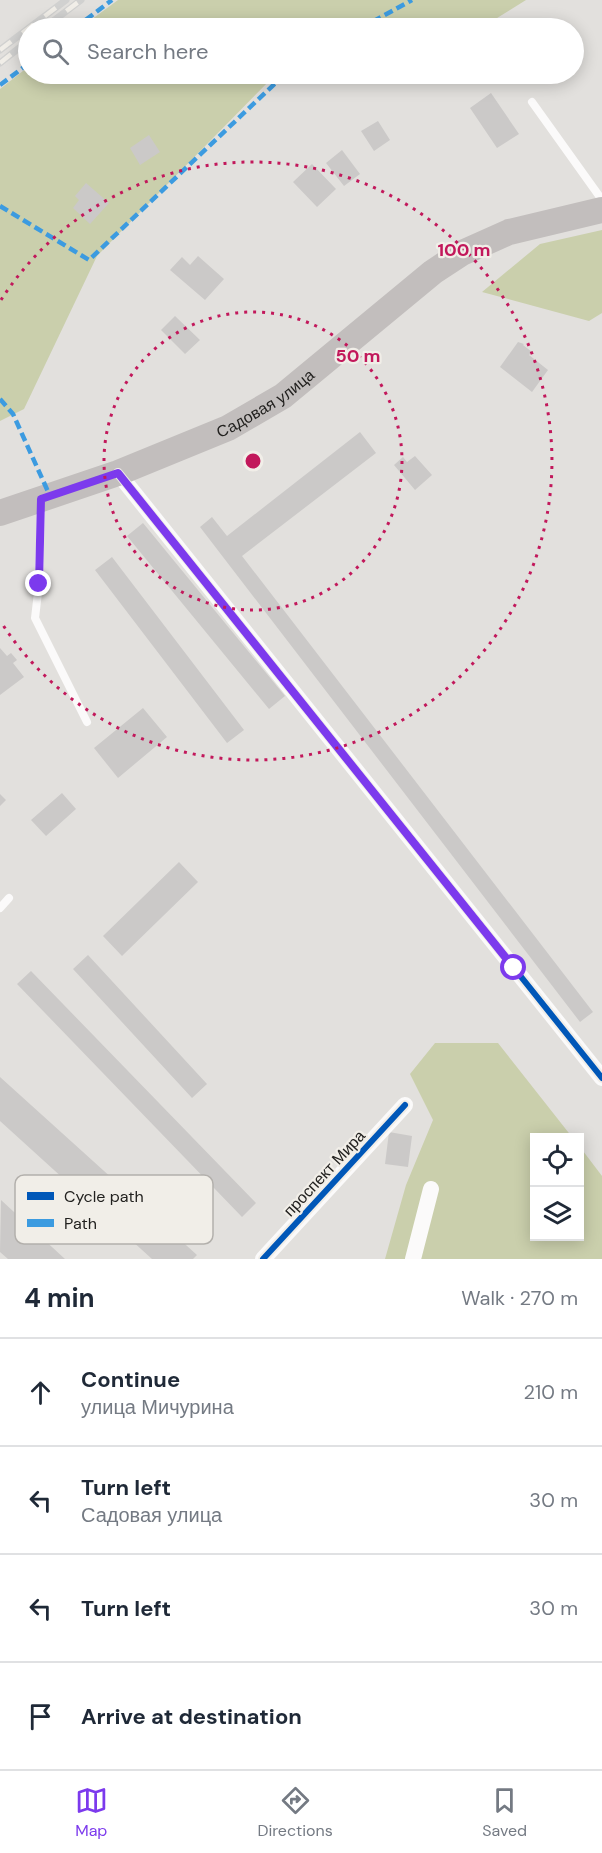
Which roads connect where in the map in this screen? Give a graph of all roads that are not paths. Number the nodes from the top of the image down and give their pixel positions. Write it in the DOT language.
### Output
graph roads {
  1 [pos="532,102"];
  2 [pos="602,200"];
  3 [pos="602,210"];
  4 [pos="118,473"];
  5 [pos="41,499"];
  6 [pos="0,513"];
  7 [pos="87,722"];
  8 [pos="9,898"];
  9 [pos="0,908"];
  10 [pos="602,1078"];
  11 [pos="405,1105"];
  12 [pos="431,1189"];
  13 [pos="264,1259"];
  14 [pos="413,1259"];
  1 -- 2 [label="lane"];
  3 -- 4 [label="main road, Садовая улица"];
  4 -- 5 [label="main road, Садовая улица"];
  4 -- 10 [label="street"];
  5 -- 6 [label="main road, Садовая улица"];
  5 -- 7 [label="lane"];
  8 -- 9 [label="lane"];
  11 -- 13 [label="street, проспект Мира"];
  12 -- 14 [label="street"];
}
